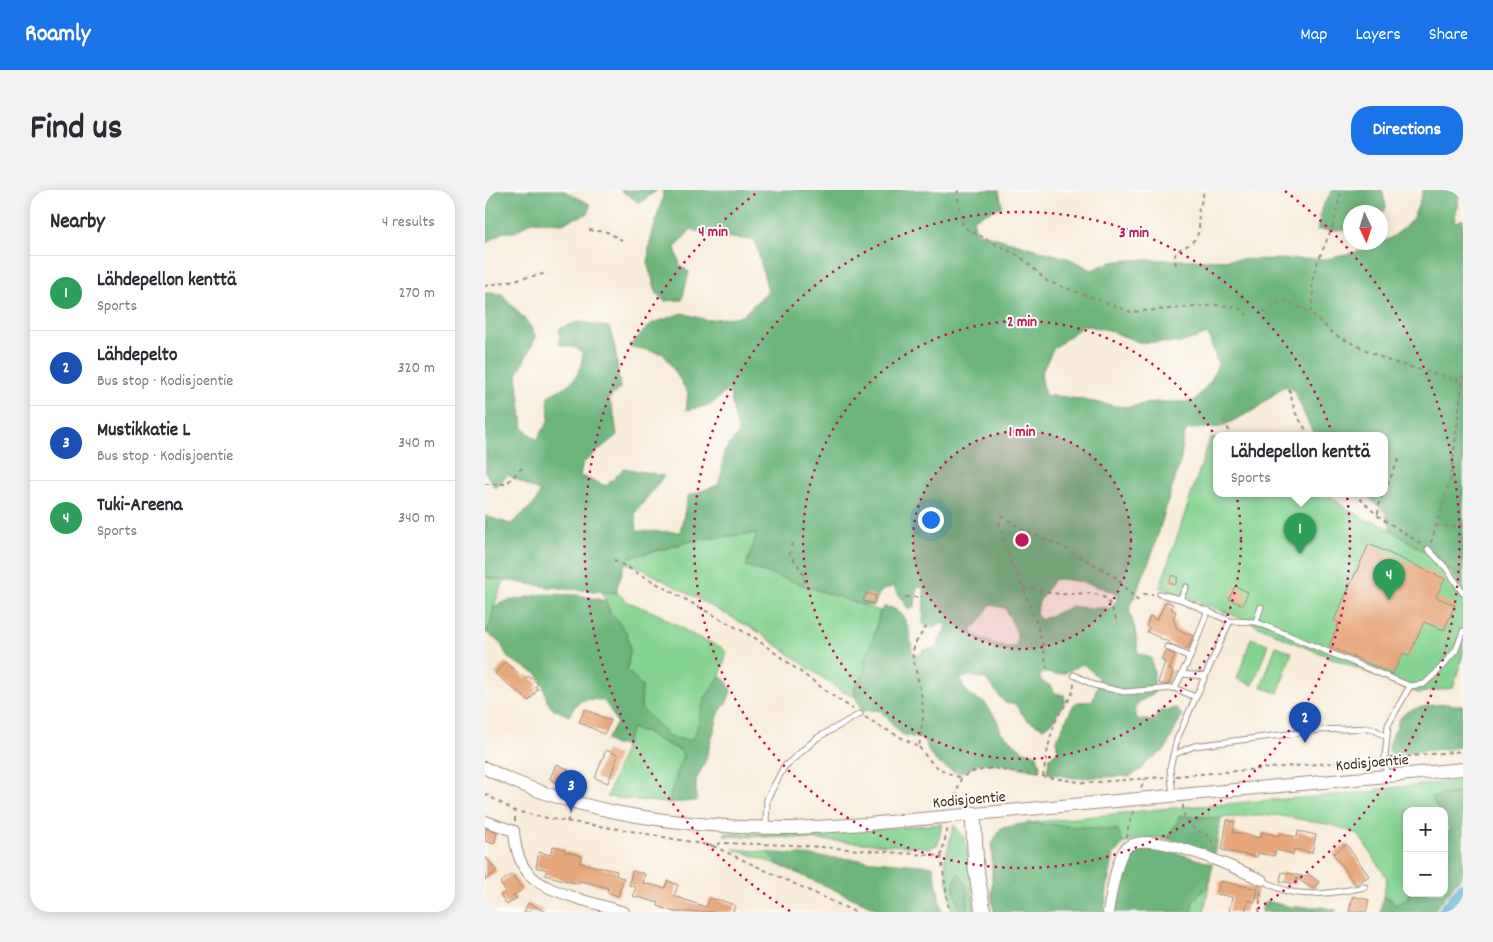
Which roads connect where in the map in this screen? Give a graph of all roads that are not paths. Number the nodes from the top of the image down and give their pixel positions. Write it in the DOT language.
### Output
graph roads {
  1 [pos="1428,548"];
  2 [pos="1185,587"];
  3 [pos="1463,593"];
  4 [pos="1160,594"];
  5 [pos="1180,599"];
  6 [pos="1261,608"];
  7 [pos="1208,610"];
  8 [pos="1230,620"];
  9 [pos="1256,622"];
  10 [pos="1463,631"];
  11 [pos="1167,647"];
  12 [pos="1190,657"];
  13 [pos="1182,674"];
  14 [pos="1074,675"];
  15 [pos="1205,676"];
  16 [pos="1410,686"];
  17 [pos="1175,688"];
  18 [pos="1195,697"];
  19 [pos="860,714"];
  20 [pos="1387,737"];
  21 [pos="1173,755"];
  22 [pos="485,768"];
  23 [pos="1463,769"];
  24 [pos="1387,775"];
  25 [pos="1178,795"];
  26 [pos="973,814"];
  27 [pos="485,821"];
  28 [pos="766,827"];
  29 [pos="1262,880"];
  30 [pos="1365,887"];
  31 [pos="624,912"];
  32 [pos="983,912"];
  33 [pos="1108,912"];
  1 -- 3 [label="lane"];
  2 -- 5 [label="lane"];
  4 -- 5 [label="lane"];
  5 -- 7 [label="lane"];
  6 -- 9 [label="lane"];
  7 -- 8 [label="lane"];
  7 -- 12 [label="lane"];
  8 -- 9 [label="lane"];
  8 -- 15 [label="lane"];
  9 -- 16 [label="lane"];
  10 -- 16 [label="lane"];
  11 -- 12 [label="lane"];
  12 -- 13 [label="lane"];
  13 -- 15 [label="lane"];
  13 -- 17 [label="lane"];
  14 -- 17 [label="lane"];
  15 -- 18 [label="lane"];
  16 -- 20 [label="lane"];
  17 -- 18 [label="lane"];
  18 -- 21 [label="lane"];
  19 -- 28 [label="lane"];
  20 -- 21 [label="lane"];
  20 -- 24 [label="lane"];
  21 -- 25 [label="lane"];
  22 -- 28 [label="street, Kodisjoentie"];
  23 -- 24 [label="street, Kodisjoentie"];
  24 -- 25 [label="street, Kodisjoentie"];
  25 -- 26 [label="street, Kodisjoentie"];
  26 -- 28 [label="street, Kodisjoentie"];
  26 -- 32 [label="main road"];
  27 -- 31 [label="street"];
  29 -- 30 [label="lane"];
  29 -- 33 [label="street"];
}
